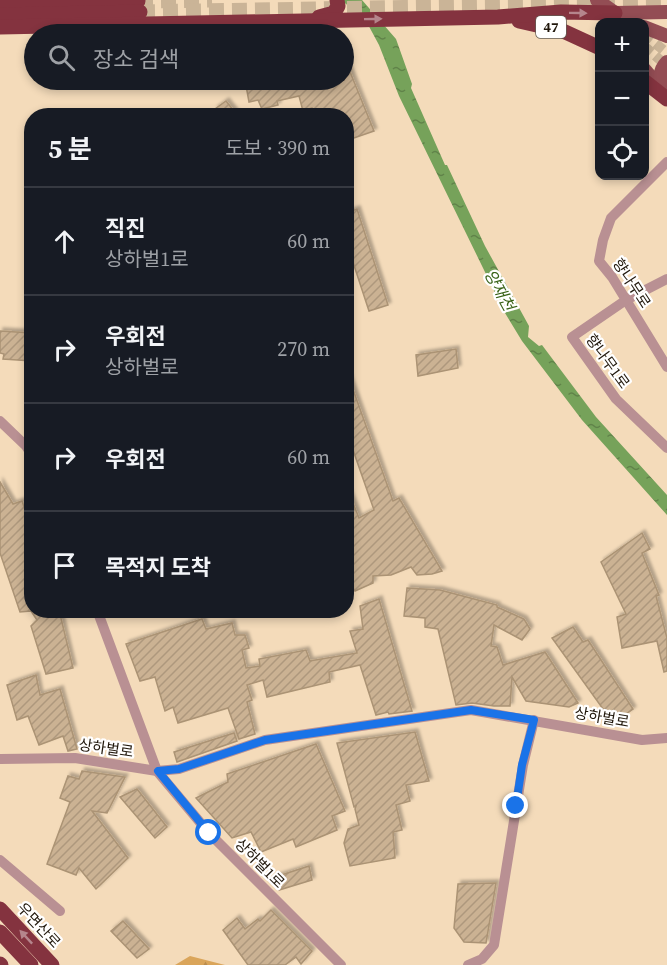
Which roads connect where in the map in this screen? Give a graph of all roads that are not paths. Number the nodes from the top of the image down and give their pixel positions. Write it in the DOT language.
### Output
graph roads {
  1 [pos="337,0"];
  2 [pos="597,0"];
  3 [pos="626,0"];
  4 [pos="0,2"];
  5 [pos="139,7"];
  6 [pos="667,12"];
  7 [pos="0,15"];
  8 [pos="498,17"];
  9 [pos="617,18"];
  10 [pos="304,21"];
  11 [pos="152,24"];
  12 [pos="0,27"];
  13 [pos="24,27"];
  14 [pos="649,29"];
  15 [pos="667,36"];
  16 [pos="595,46"];
  17 [pos="667,62"];
  18 [pos="647,72"];
  19 [pos="649,84"];
  20 [pos="667,97"];
  21 [pos="667,162"];
  22 [pos="667,279"];
  23 [pos="626,300"];
  24 [pos="667,367"];
  25 [pos="0,421"];
  26 [pos="24,444"];
  27 [pos="667,448"];
  28 [pos="100,618"];
  29 [pos="534,720"];
  30 [pos="667,738"];
  31 [pos="0,759"];
  32 [pos="158,771"];
  33 [pos="0,860"];
  34 [pos="0,909"];
  35 [pos="60,911"];
  36 [pos="0,932"];
  37 [pos="31,965"];
  38 [pos="52,965"];
  39 [pos="341,965"];
  40 [pos="468,965"];
  1 -- 10 [label="highway"];
  2 -- 9 [label="main road"];
  3 -- 9 [label="main road"];
  4 -- 5 [label="highway"];
  5 -- 7 [label="highway"];
  6 -- 9 [label="main road"];
  8 -- 9 [label="highway, one-way"];
  10 -- 8 [label="highway, 47, one-way"];
  8 -- 16 [label="highway, 47"];
  10 -- 11 [label="highway, 47"];
  12 -- 13 [label="highway, 47"];
  14 -- 15 [label="main road"];
  17 -- 20 [label="main road"];
  18 -- 20 [label="main road"];
  19 -- 20 [label="highway"];
  21 -- 23 [label="street, 향나무로"];
  22 -- 23 [label="street"];
  23 -- 24 [label="street, 향나무로"];
  23 -- 27 [label="street, 향나무1로"];
  25 -- 26 [label="street"];
  28 -- 32 [label="street, 상하벌1로"];
  29 -- 30 [label="street, 상하벌로"];
  29 -- 32 [label="street, 상하벌로"];
  29 -- 40 [label="street"];
  31 -- 32 [label="street, 상하벌로"];
  32 -- 39 [label="street, 상하벌1로"];
  33 -- 35 [label="street"];
  38 -- 34 [label="highway, 우면산로, one-way"];
  36 -- 37 [label="highway"];
}
